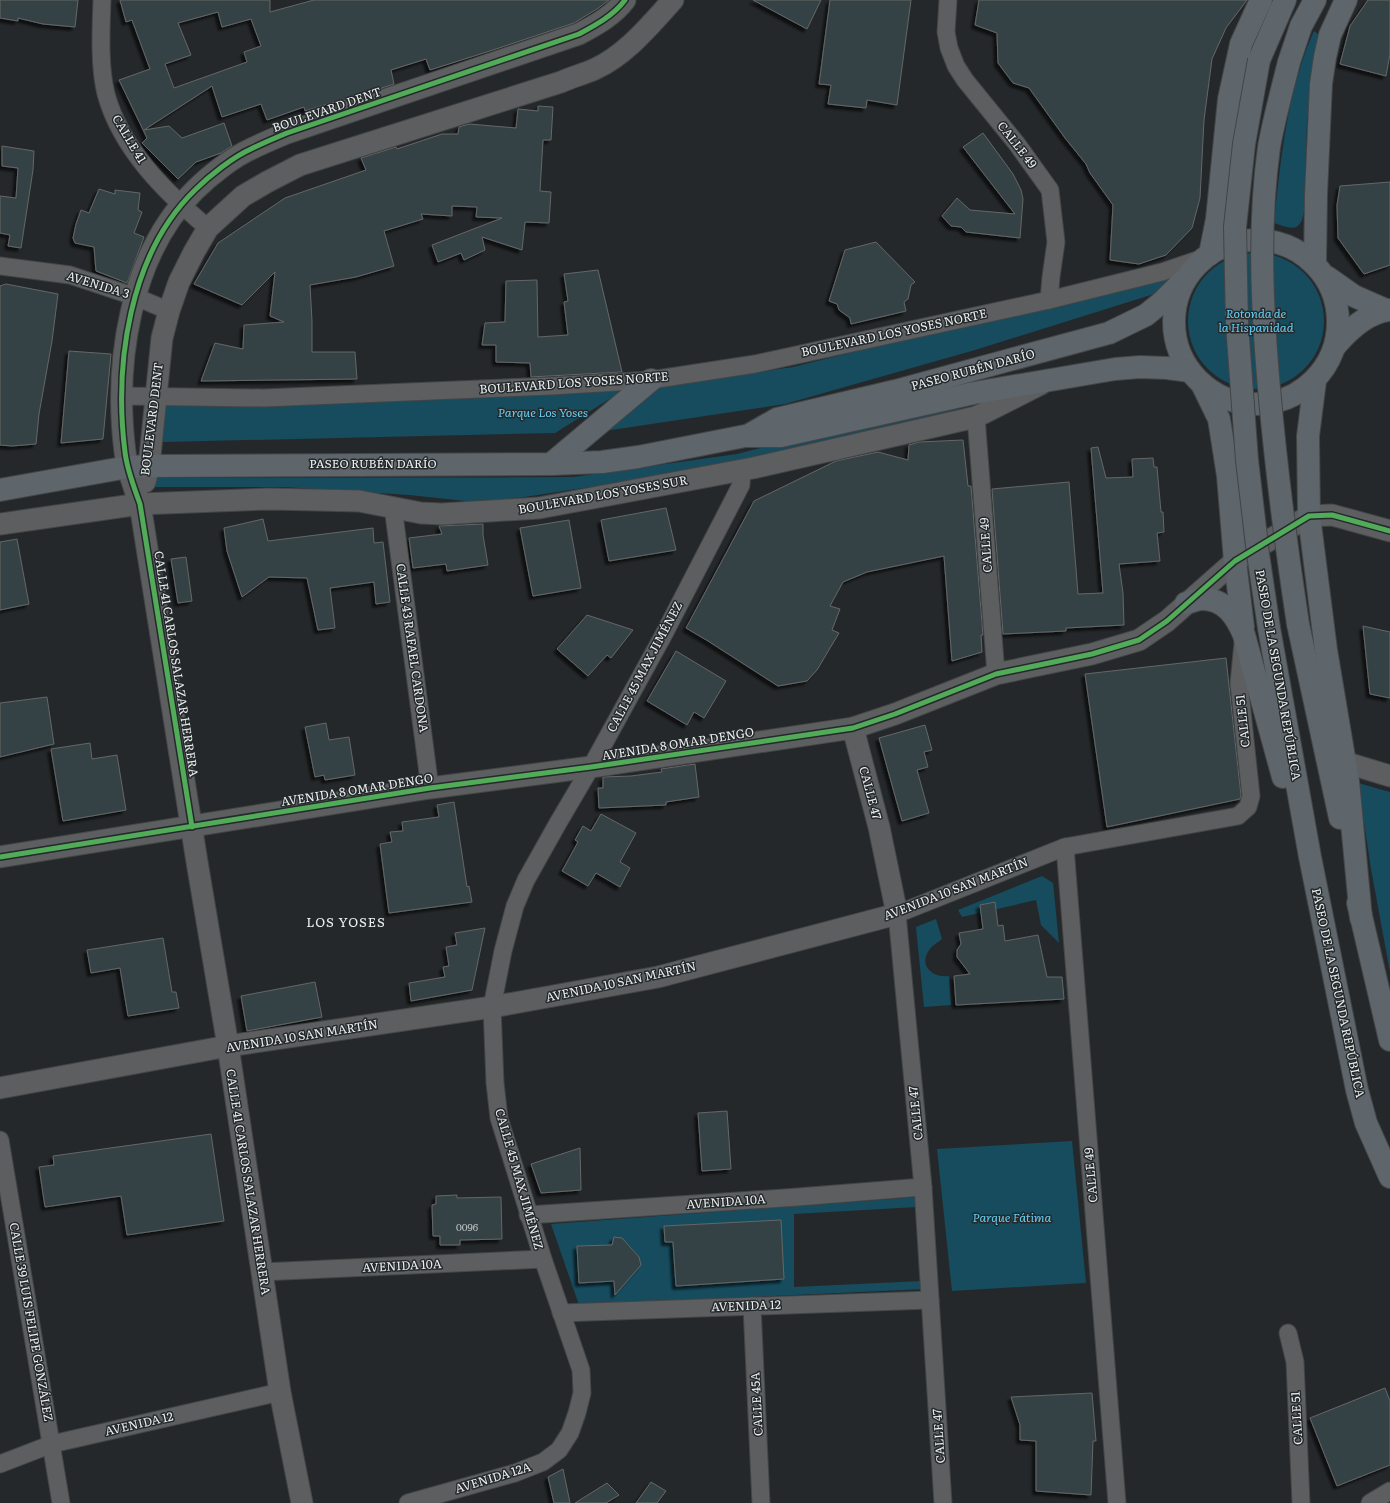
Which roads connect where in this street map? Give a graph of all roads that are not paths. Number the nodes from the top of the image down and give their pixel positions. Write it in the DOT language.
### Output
graph roads {
  1 [pos="102,0"];
  2 [pos="625,0"];
  3 [pos="673,0"];
  4 [pos="948,0"];
  5 [pos="1261,0"];
  6 [pos="1285,0"];
  7 [pos="1315,0"];
  8 [pos="1346,0"];
  9 [pos="181,205"];
  10 [pos="208,228"];
  11 [pos="1208,255"];
  12 [pos="0,266"];
  13 [pos="1320,270"];
  14 [pos="1187,276"];
  15 [pos="136,297"];
  16 [pos="1049,300"];
  17 [pos="1388,310"];
  18 [pos="169,311"];
  19 [pos="1336,345"];
  20 [pos="1196,378"];
  21 [pos="651,380"];
  22 [pos="1049,380"];
  23 [pos="1315,380"];
  24 [pos="121,396"];
  25 [pos="156,397"];
  26 [pos="976,417"];
  27 [pos="745,436"];
  28 [pos="551,464"];
  29 [pos="138,466"];
  30 [pos="742,470"];
  31 [pos="0,490"];
  32 [pos="140,504"];
  33 [pos="393,507"];
  34 [pos="1309,516"];
  35 [pos="0,524"];
  36 [pos="1390,531"];
  37 [pos="1234,561"];
  38 [pos="1186,603"];
  39 [pos="1244,635"];
  40 [pos="996,674"];
  41 [pos="853,728"];
  42 [pos="1344,762"];
  43 [pos="591,767"];
  44 [pos="1390,776"];
  45 [pos="430,788"];
  46 [pos="1248,807"];
  47 [pos="192,827"];
  48 [pos="1065,847"];
  49 [pos="0,857"];
  50 [pos="1310,857"];
  51 [pos="897,914"];
  52 [pos="1361,918"];
  53 [pos="492,1007"];
  54 [pos="1390,1040"];
  55 [pos="228,1046"];
  56 [pos="0,1088"];
  57 [pos="0,1140"];
  58 [pos="1390,1177"];
  59 [pos="924,1187"];
  60 [pos="528,1215"];
  61 [pos="543,1259"];
  62 [pos="262,1272"];
  63 [pos="930,1300"];
  64 [pos="752,1306"];
  65 [pos="561,1313"];
  66 [pos="1288,1333"];
  67 [pos="280,1392"];
  68 [pos="577,1413"];
  69 [pos="52,1444"];
  70 [pos="0,1464"];
  71 [pos="1390,1491"];
  72 [pos="61,1503"];
  73 [pos="302,1503"];
  74 [pos="408,1503"];
  75 [pos="760,1503"];
  76 [pos="943,1503"];
  77 [pos="1117,1503"];
  78 [pos="1301,1503"];
  79 [pos="1370,1503"];
  1 -- 9 [label="street, CALLE 41"];
  2 -- 9 [label="street, BOULEVARD DENT"];
  3 -- 10 [label="street, BOULEVARD DENT"];
  4 -- 16 [label="street, CALLE 49"];
  5 -- 11 [label="highway"];
  6 -- 50 [label="highway, PASEO DE LA SEGUNDA REPÚBLICA, bridge"];
  7 -- 52 [label="highway, bridge"];
  8 -- 13 [label="highway"];
  9 -- 10 [label="street, CALLE 41"];
  9 -- 15 [label="street, BOULEVARD DENT"];
  10 -- 18 [label="street, BOULEVARD DENT"];
  11 -- 13 [label="highway"];
  11 -- 14 [label="highway"];
  11 -- 16 [label="street, BOULEVARD LOS YOSES NORTE"];
  12 -- 15 [label="street, AVENIDA 3"];
  13 -- 17 [label="highway"];
  13 -- 19 [label="highway"];
  14 -- 20 [label="highway"];
  14 -- 27 [label="highway, PASEO RUBÉN DARÍO"];
  15 -- 18 [label="street, AVENIDA 3"];
  15 -- 24 [label="street, BOULEVARD DENT"];
  16 -- 21 [label="street, BOULEVARD LOS YOSES NORTE"];
  17 -- 19 [label="highway"];
  18 -- 25 [label="street, BOULEVARD DENT"];
  19 -- 23 [label="highway"];
  20 -- 22 [label="highway, PASEO RUBÉN DARÍO"];
  20 -- 23 [label="highway"];
  20 -- 37 [label="highway"];
  21 -- 25 [label="street, BOULEVARD LOS YOSES NORTE"];
  21 -- 28 [label="highway"];
  22 -- 26 [label="street, BOULEVARD LOS YOSES SUR"];
  22 -- 27 [label="highway, PASEO RUBÉN DARÍO"];
  23 -- 34 [label="highway"];
  24 -- 25 [label="street, BOULEVARD LOS YOSES NORTE"];
  24 -- 29 [label="street, BOULEVARD DENT"];
  25 -- 29 [label="street, BOULEVARD DENT"];
  26 -- 30 [label="street, BOULEVARD LOS YOSES SUR"];
  26 -- 40 [label="street, CALLE 49"];
  27 -- 28 [label="highway, PASEO RUBÉN DARÍO"];
  28 -- 29 [label="highway, PASEO RUBÉN DARÍO"];
  29 -- 31 [label="highway, PASEO RUBÉN DARÍO"];
  29 -- 32 [label="street, BOULEVARD DENT"];
  30 -- 33 [label="street, BOULEVARD LOS YOSES SUR"];
  30 -- 43 [label="street, CALLE 45 MAX JIMÉNEZ"];
  32 -- 33 [label="street, BOULEVARD LOS YOSES SUR"];
  32 -- 35 [label="street, BOULEVARD LOS YOSES SUR"];
  32 -- 47 [label="street, CALLE 41 CARLOS SALAZAR HERRERA"];
  33 -- 45 [label="street, CALLE 43 RAFAEL CARDONA"];
  34 -- 36 [label="street"];
  34 -- 37 [label="street, AVENIDA 8 OMAR DENGO"];
  34 -- 42 [label="highway"];
  37 -- 38 [label="street, AVENIDA 8 OMAR DENGO"];
  37 -- 39 [label="highway"];
  38 -- 39 [label="highway"];
  38 -- 40 [label="street, AVENIDA 8 OMAR DENGO"];
  39 -- 46 [label="street, CALLE 51"];
  39 -- 50 [label="highway"];
  40 -- 41 [label="street, AVENIDA 8 OMAR DENGO"];
  41 -- 43 [label="street, AVENIDA 8 OMAR DENGO"];
  41 -- 51 [label="street, CALLE 47"];
  42 -- 44 [label="street"];
  42 -- 52 [label="highway"];
  43 -- 45 [label="street, AVENIDA 8 OMAR DENGO"];
  43 -- 53 [label="street, CALLE 45 MAX JIMÉNEZ"];
  45 -- 47 [label="street, AVENIDA 8 OMAR DENGO"];
  46 -- 48 [label="street, AVENIDA 10 SAN MARTÍN"];
  47 -- 49 [label="street, AVENIDA 8 OMAR DENGO"];
  47 -- 55 [label="street, CALLE 41 CARLOS SALAZAR HERRERA"];
  48 -- 51 [label="street, AVENIDA 10 SAN MARTÍN"];
  48 -- 77 [label="street, CALLE 49"];
  50 -- 58 [label="highway, PASEO DE LA SEGUNDA REPÚBLICA"];
  51 -- 53 [label="street, AVENIDA 10 SAN MARTÍN"];
  51 -- 59 [label="street, CALLE 47"];
  52 -- 54 [label="highway"];
  53 -- 55 [label="street, AVENIDA 10 SAN MARTÍN"];
  53 -- 60 [label="street, CALLE 45 MAX JIMÉNEZ"];
  55 -- 56 [label="street, AVENIDA 10 SAN MARTÍN"];
  55 -- 62 [label="street, CALLE 41 CARLOS SALAZAR HERRERA"];
  57 -- 69 [label="street, CALLE 39 LUIS FELIPE GONZÁLEZ"];
  59 -- 60 [label="street, AVENIDA 10A"];
  59 -- 63 [label="street, CALLE 47"];
  60 -- 61 [label="street, CALLE 45 MAX JIMÉNEZ"];
  61 -- 62 [label="street, AVENIDA 10A"];
  61 -- 65 [label="street, CALLE 45 MAX JIMÉNEZ"];
  62 -- 67 [label="street, CALLE 41 CARLOS SALAZAR HERRERA"];
  63 -- 64 [label="street, AVENIDA 12"];
  63 -- 76 [label="street, CALLE 47"];
  64 -- 65 [label="street, AVENIDA 12"];
  64 -- 75 [label="street, CALLE 45A"];
  65 -- 68 [label="street, CALLE 45 MAX JIMÉNEZ"];
  66 -- 78 [label="street, CALLE 51"];
  67 -- 69 [label="street, AVENIDA 12"];
  67 -- 73 [label="street, CALLE 41 CARLOS SALAZAR HERRERA"];
  68 -- 74 [label="street, AVENIDA 12A"];
  69 -- 70 [label="street, AVENIDA 12"];
  69 -- 72 [label="street, CALLE 39 LUIS FELIPE GONZÁLEZ"];
  71 -- 79 [label="street"];
}
